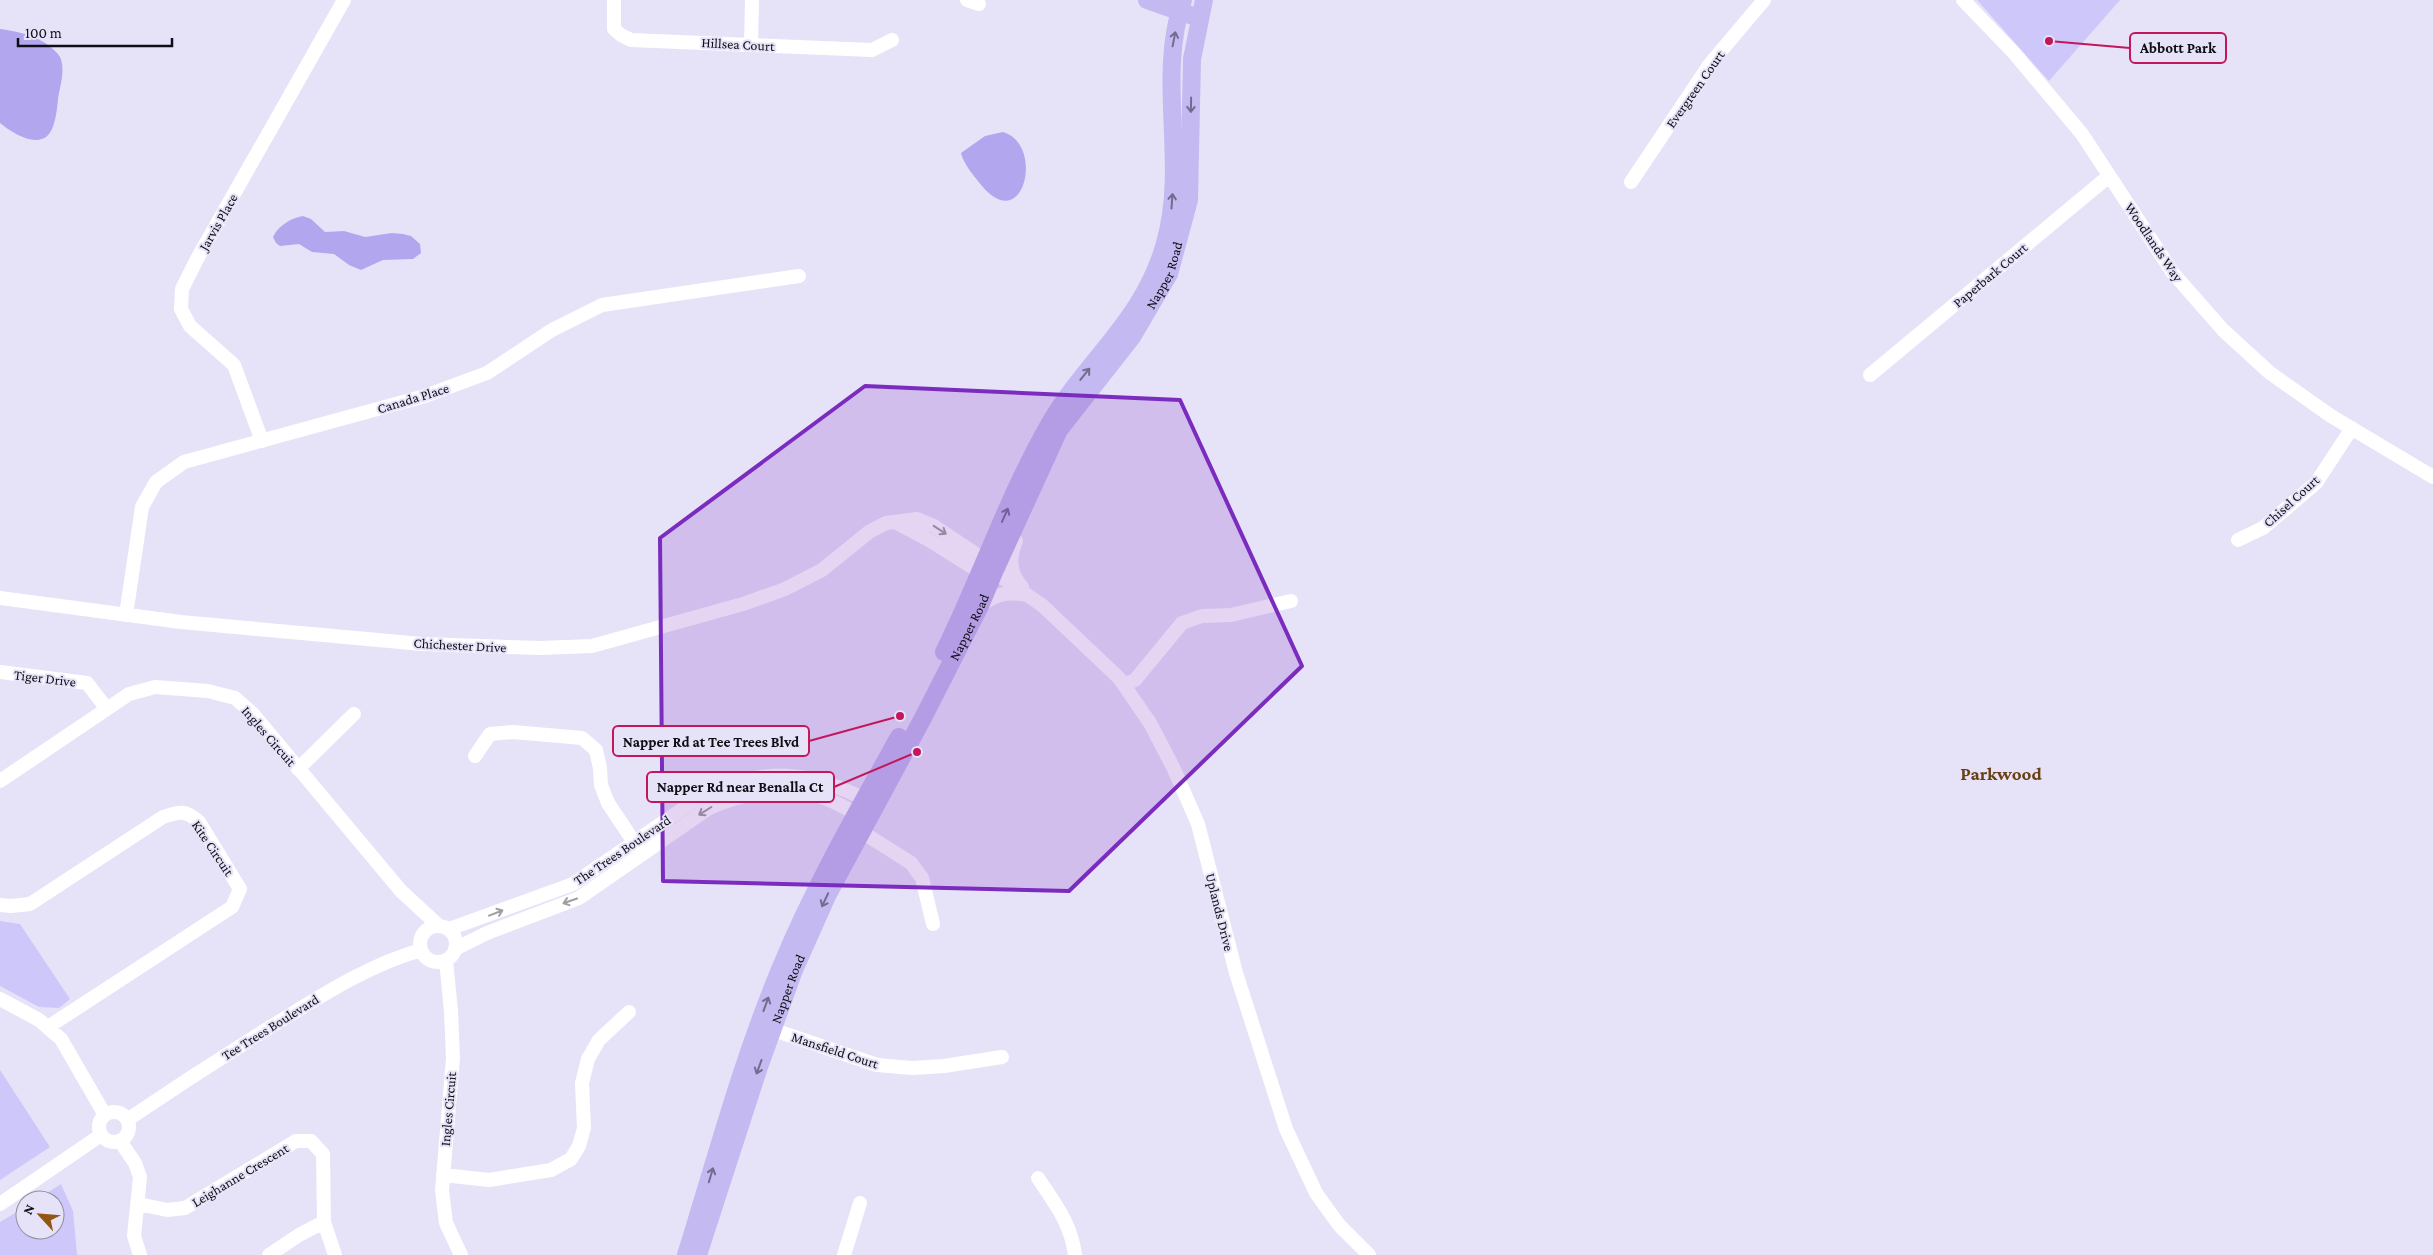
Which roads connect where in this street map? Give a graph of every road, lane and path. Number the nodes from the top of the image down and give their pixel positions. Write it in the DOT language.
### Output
graph roads {
  1 [pos="344,0"];
  2 [pos="614,0"];
  3 [pos="752,0"];
  4 [pos="1147,0"];
  5 [pos="1204,0"];
  6 [pos="1764,0"];
  7 [pos="1963,0"];
  8 [pos="1181,6"];
  9 [pos="1200,18"];
  10 [pos="892,40"];
  11 [pos="751,45"];
  12 [pos="2109,176"];
  13 [pos="1631,182"];
  14 [pos="799,276"];
  15 [pos="1870,375"];
  16 [pos="2352,428"];
  17 [pos="262,441"];
  18 [pos="2433,477"];
  19 [pos="1034,483"];
  20 [pos="2238,540"];
  21 [pos="986,568"];
  22 [pos="1029,596"];
  23 [pos="0,598"];
  24 [pos="1291,601"];
  25 [pos="980,606"];
  26 [pos="126,615"];
  27 [pos="0,672"];
  28 [pos="1124,685"];
  29 [pos="107,709"];
  30 [pos="354,714"];
  31 [pos="475,756"];
  32 [pos="298,769"];
  33 [pos="0,781"];
  34 [pos="862,815"];
  35 [pos="638,848"];
  36 [pos="0,905"];
  37 [pos="932,924"];
  38 [pos="444,927"];
  39 [pos="421,950"];
  40 [pos="450,955"];
  41 [pos="0,999"];
  42 [pos="630,1012"];
  43 [pos="48,1027"];
  44 [pos="766,1027"];
  45 [pos="1002,1057"];
  46 [pos="105,1115"];
  47 [pos="127,1120"];
  48 [pos="101,1135"];
  49 [pos="120,1140"];
  50 [pos="443,1174"];
  51 [pos="1038,1178"];
  52 [pos="860,1203"];
  53 [pos="0,1204"];
  54 [pos="138,1204"];
  55 [pos="324,1222"];
  56 [pos="140,1255"];
  57 [pos="269,1255"];
  58 [pos="335,1255"];
  59 [pos="461,1255"];
  60 [pos="686,1255"];
  61 [pos="698,1255"];
  62 [pos="844,1255"];
  63 [pos="1075,1255"];
  64 [pos="1369,1255"];
  1 -- 17 [label="street, Jarvis Place"];
  2 -- 11 [label="street, Hillsea Court"];
  3 -- 11 [label="street"];
  4 -- 8 [label="main road"];
  5 -- 9 [label="main road, Napper Road"];
  6 -- 13 [label="street, Evergreen Court"];
  7 -- 12 [label="street, Woodlands Way"];
  8 -- 9 [label="main road"];
  21 -- 8 [label="main road, Napper Road, one-way"];
  9 -- 19 [label="main road, Napper Road, one-way"];
  10 -- 11 [label="street, Hillsea Court"];
  12 -- 15 [label="street, Paperbark Court"];
  12 -- 16 [label="street, Woodlands Way"];
  14 -- 17 [label="street, Canada Place"];
  16 -- 18 [label="street, Woodlands Way"];
  16 -- 20 [label="street, Chisel Court"];
  17 -- 26 [label="street, Canada Place"];
  19 -- 21 [label="main road, Napper Road"];
  19 -- 22 [label="street"];
  21 -- 22 [label="street, Uplands Drive"];
  21 -- 25 [label="main road, Napper Road"];
  21 -- 26 [label="street, Chichester Drive"];
  21 -- 34 [label="main road, Napper Road"];
  22 -- 25 [label="street"];
  22 -- 28 [label="street, Uplands Drive"];
  23 -- 26 [label="street, Chichester Drive"];
  24 -- 28 [label="street"];
  25 -- 34 [label="main road, Napper Road"];
  27 -- 29 [label="street, Tiger Drive"];
  28 -- 64 [label="street, Uplands Drive"];
  29 -- 32 [label="street, Ingles Circuit"];
  29 -- 33 [label="street, Ingles Circuit"];
  30 -- 32 [label="street"];
  31 -- 35 [label="street"];
  32 -- 38 [label="street, Ingles Circuit"];
  34 -- 35 [label="street, The Trees Boulevard"];
  34 -- 37 [label="street, The Trees Boulevard"];
  34 -- 44 [label="main road, Napper Road"];
  38 -- 35 [label="street, The Trees Boulevard, one-way"];
  35 -- 40 [label="street, The Trees Boulevard, one-way"];
  36 -- 43 [label="street, Kite Circuit"];
  38 -- 39 [label="street"];
  38 -- 40 [label="street"];
  39 -- 40 [label="street"];
  39 -- 47 [label="street, Tee Trees Boulevard"];
  40 -- 50 [label="street, Ingles Circuit"];
  41 -- 43 [label="street"];
  42 -- 50 [label="street"];
  43 -- 46 [label="street"];
  44 -- 45 [label="street, Mansfield Court"];
  60 -- 44 [label="main road, Napper Road, one-way"];
  44 -- 61 [label="main road, Napper Road, one-way"];
  46 -- 47 [label="street"];
  46 -- 48 [label="street"];
  47 -- 49 [label="street"];
  48 -- 49 [label="street"];
  48 -- 53 [label="street"];
  49 -- 54 [label="street"];
  50 -- 59 [label="street, Ingles Circuit"];
  51 -- 63 [label="street"];
  52 -- 62 [label="street"];
  54 -- 55 [label="street, Leighanne Crescent"];
  54 -- 56 [label="street"];
  55 -- 57 [label="street"];
  55 -- 58 [label="street, Leighanne Crescent"];
}
